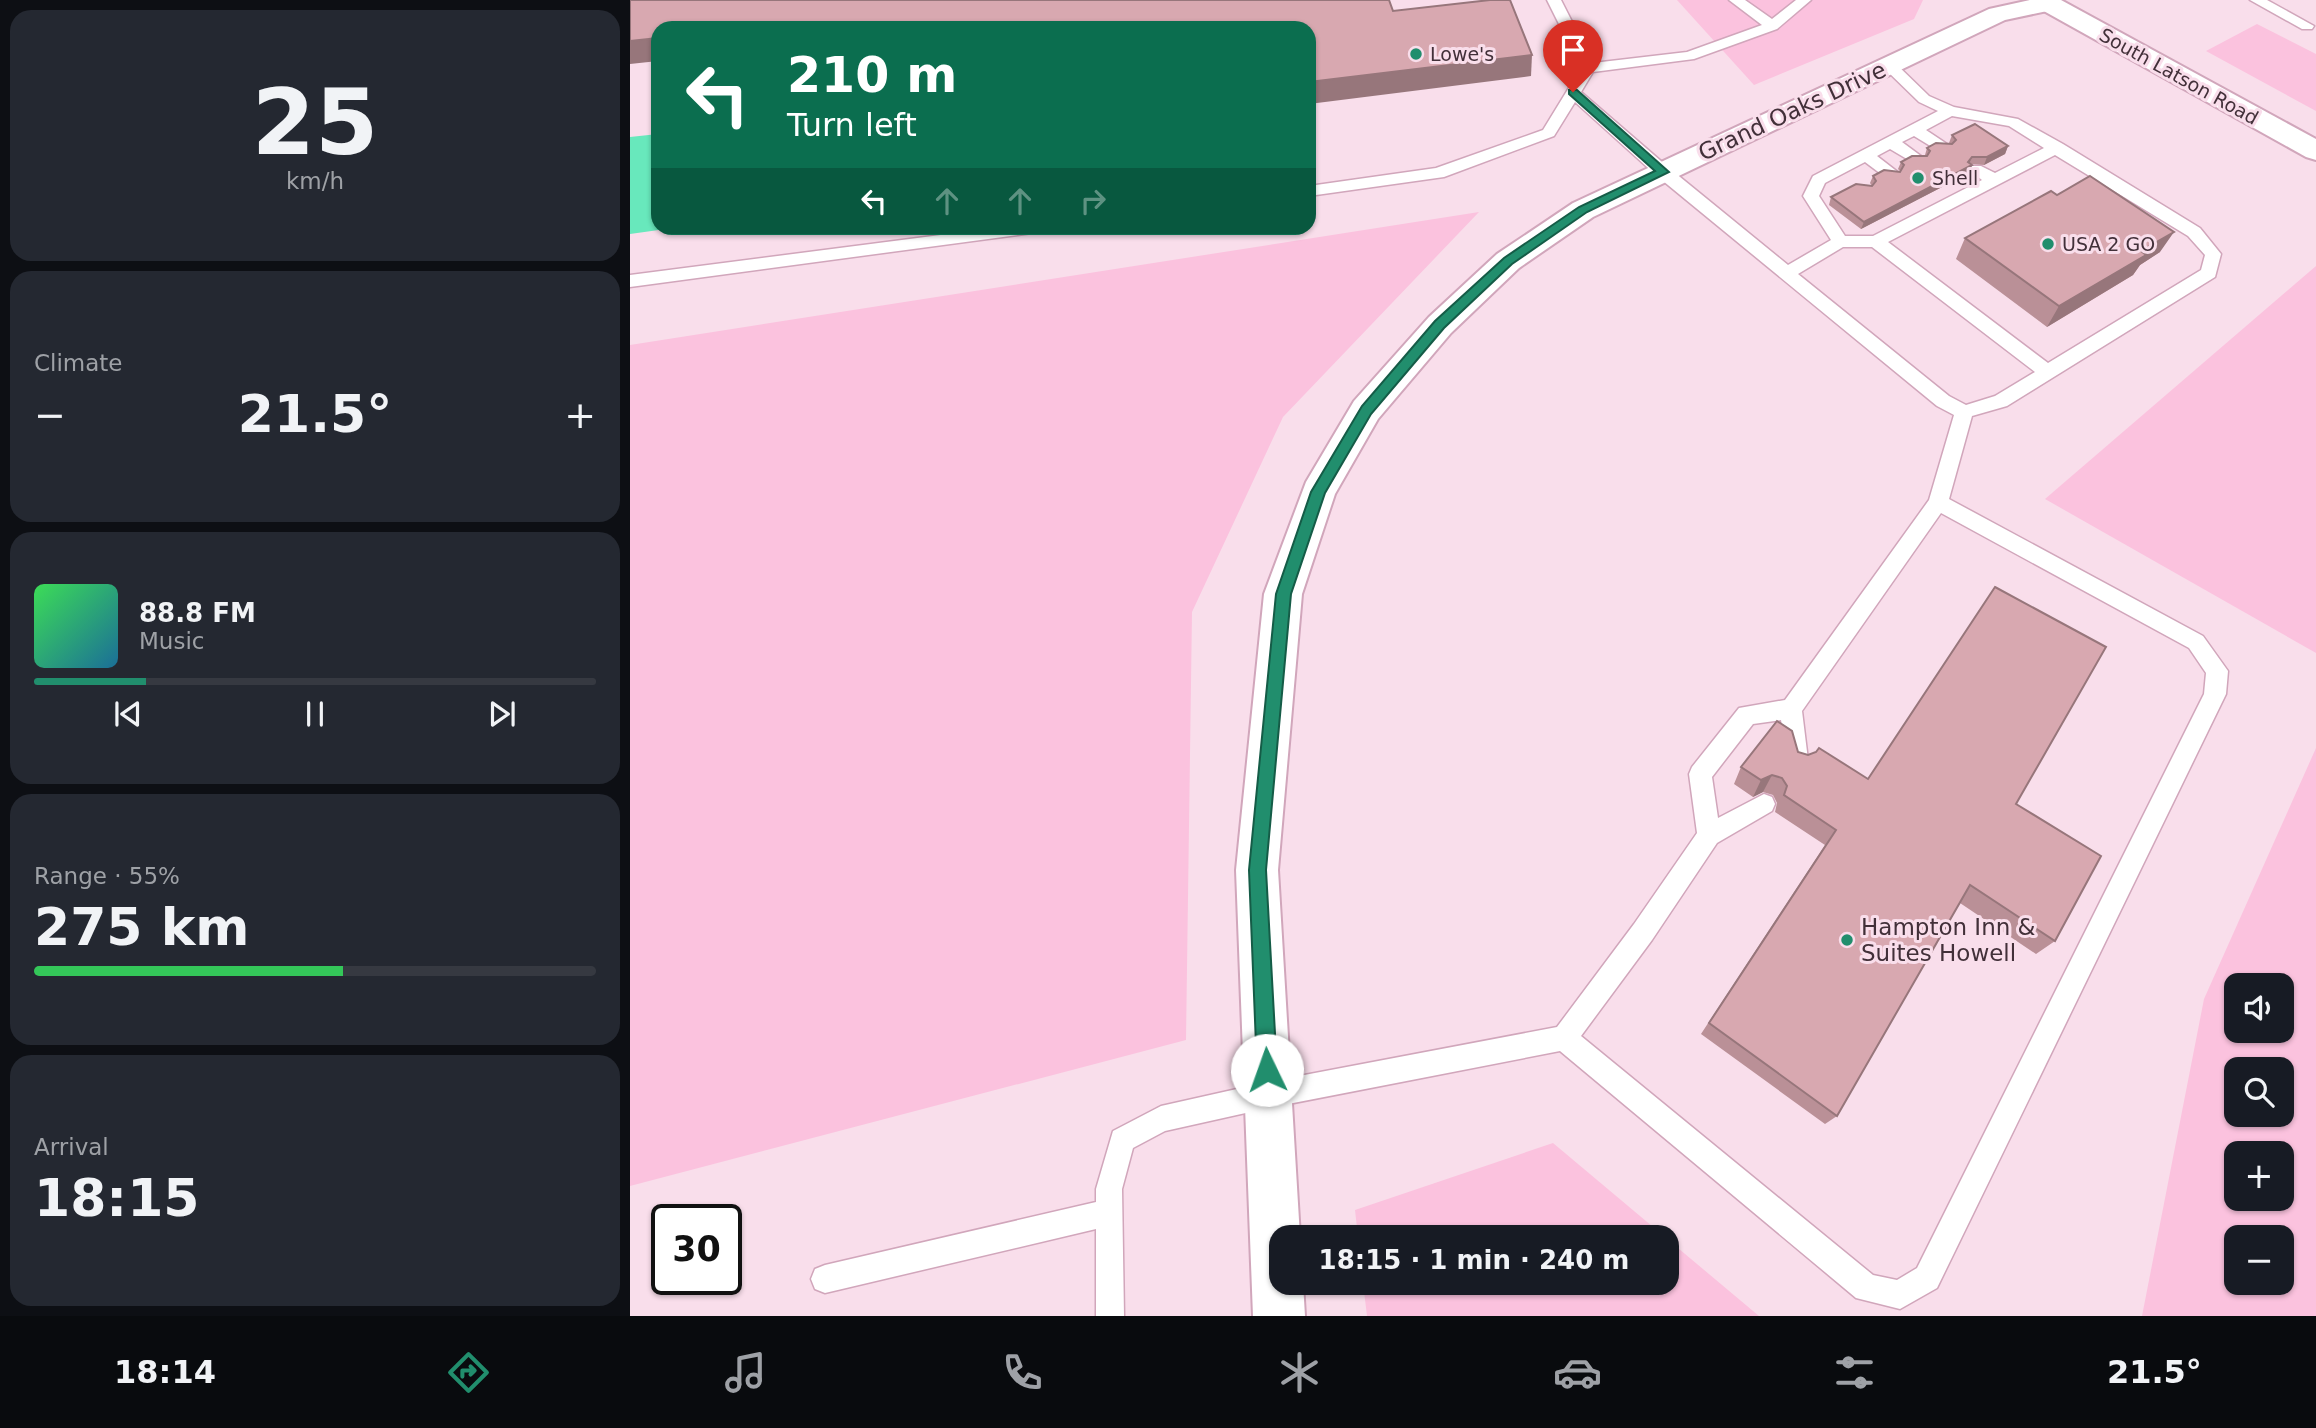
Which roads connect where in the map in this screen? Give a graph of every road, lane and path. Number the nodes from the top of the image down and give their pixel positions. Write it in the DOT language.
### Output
graph roads {
  1 [pos="1554,0"];
  2 [pos="1736,0"];
  3 [pos="1804,0"];
  4 [pos="2257,0"];
  5 [pos="2048,1"];
  6 [pos="1772,26"];
  7 [pos="2307,26"];
  8 [pos="1889,65"];
  9 [pos="1587,68"];
  10 [pos="1573,92"];
  11 [pos="1950,111"];
  12 [pos="1915,130"];
  13 [pos="1891,142"];
  14 [pos="1942,147"];
  15 [pos="2058,147"];
  16 [pos="2316,151"];
  17 [pos="1866,155"];
  18 [pos="1917,159"];
  19 [pos="1976,169"];
  20 [pos="1839,170"];
  21 [pos="1663,172"];
  22 [pos="1891,173"];
  23 [pos="1993,180"];
  24 [pos="1855,181"];
  25 [pos="1951,182"];
  26 [pos="1316,190"];
  27 [pos="1968,193"];
  28 [pos="1925,196"];
  29 [pos="1941,208"];
  30 [pos="1896,211"];
  31 [pos="1912,222"];
  32 [pos="979,235"];
  33 [pos="1876,241"];
  34 [pos="1840,242"];
  35 [pos="1787,273"];
  36 [pos="630,281"];
  37 [pos="2046,371"];
  38 [pos="1964,412"];
  39 [pos="1938,502"];
  40 [pos="1791,709"];
  41 [pos="1797,760"];
  42 [pos="1763,804"];
  43 [pos="1709,835"];
  44 [pos="1564,1038"];
  45 [pos="1268,1095"];
  46 [pos="1109,1212"];
  47 [pos="825,1279"];
  48 [pos="1110,1316"];
  49 [pos="1279,1316"];
  1 -- 9 [label="lane"];
  2 -- 6 [label="lane"];
  3 -- 6 [label="lane"];
  4 -- 7 [label="lane"];
  5 -- 8 [label="street, Grand Oaks Drive"];
  5 -- 16 [label="street, South Latson Road"];
  6 -- 9 [label="lane"];
  8 -- 11 [label="lane"];
  8 -- 21 [label="street, Grand Oaks Drive"];
  9 -- 10 [label="lane"];
  10 -- 21 [label="lane"];
  10 -- 26 [label="lane"];
  11 -- 12 [label="lane"];
  11 -- 15 [label="lane"];
  12 -- 13 [label="lane"];
  12 -- 14 [label="lane"];
  13 -- 17 [label="lane"];
  13 -- 18 [label="lane"];
  15 -- 23 [label="lane"];
  15 -- 37 [label="lane"];
  17 -- 20 [label="lane"];
  17 -- 22 [label="lane"];
  19 -- 23 [label="lane"];
  20 -- 24 [label="lane"];
  20 -- 34 [label="lane"];
  21 -- 35 [label="lane"];
  21 -- 45 [label="street, Grand Oaks Drive"];
  23 -- 27 [label="lane"];
  25 -- 27 [label="lane"];
  27 -- 29 [label="lane"];
  28 -- 29 [label="lane"];
  29 -- 31 [label="lane"];
  30 -- 31 [label="lane"];
  31 -- 33 [label="lane"];
  32 -- 36 [label="lane"];
  33 -- 34 [label="lane"];
  33 -- 37 [label="lane"];
  34 -- 35 [label="lane"];
  35 -- 38 [label="lane"];
  37 -- 38 [label="lane"];
  38 -- 39 [label="lane"];
  39 -- 40 [label="lane"];
  39 -- 44 [label="lane"];
  40 -- 41 [label="lane"];
  40 -- 43 [label="lane"];
  42 -- 43 [label="lane"];
  43 -- 44 [label="lane"];
  44 -- 45 [label="lane"];
  45 -- 46 [label="lane"];
  45 -- 49 [label="street, Grand Oaks Drive"];
  46 -- 47 [label="lane"];
  46 -- 48 [label="lane"];
}
